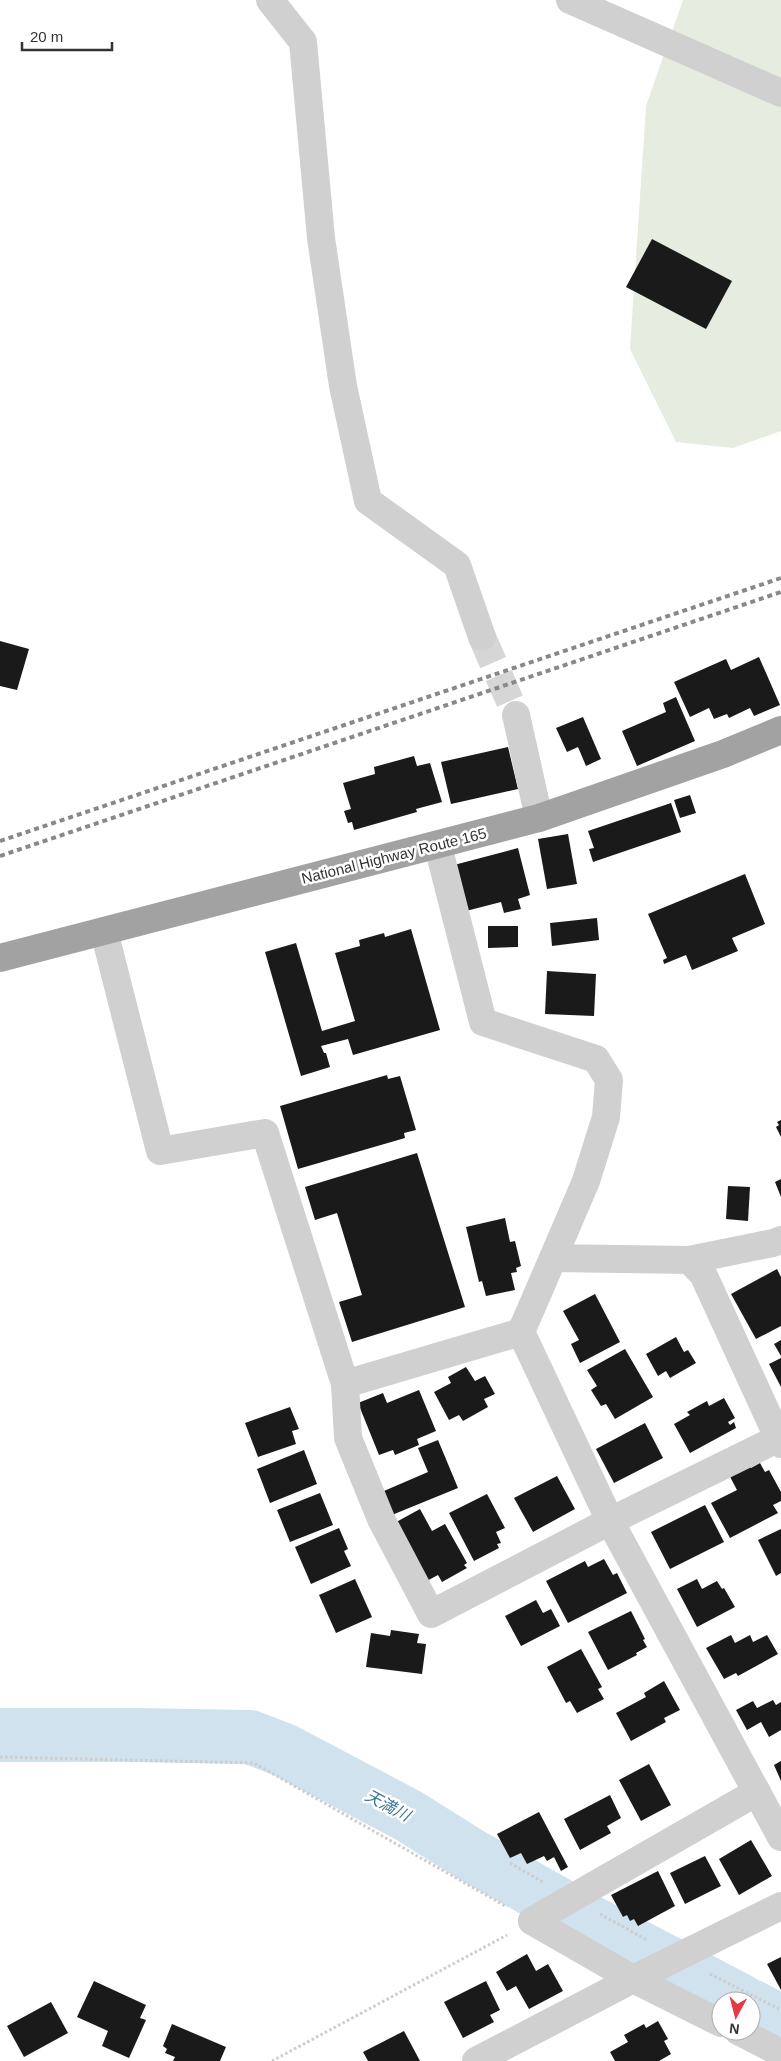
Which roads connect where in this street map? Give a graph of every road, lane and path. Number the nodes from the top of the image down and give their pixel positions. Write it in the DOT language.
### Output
graph roads {
  1 [pos="270,0"];
  2 [pos="570,0"];
  3 [pos="781,93"];
  4 [pos="482,637"];
  5 [pos="516,715"];
  6 [pos="781,730"];
  7 [pos="540,818"];
  8 [pos="438,846"];
  9 [pos="104,931"];
  10 [pos="0,958"];
  11 [pos="781,1240"];
  12 [pos="553,1258"];
  13 [pos="690,1260"];
  14 [pos="521,1332"];
  15 [pos="345,1384"];
  16 [pos="780,1440"];
  17 [pos="610,1521"];
  18 [pos="0,1758"];
  19 [pos="756,1792"];
  20 [pos="781,1836"];
  21 [pos="781,1906"];
  22 [pos="532,1921"];
  23 [pos="633,1979"];
  24 [pos="711,2018"];
  25 [pos="758,2041"];
  26 [pos="781,2052"];
  27 [pos="272,2061"];
  28 [pos="476,2061"];
  1 -- 4 [label="street"];
  2 -- 3 [label="street"];
  5 -- 7 [label="street"];
  6 -- 7 [label="highway, National Highway Route 165"];
  7 -- 8 [label="highway, National Highway Route 165"];
  8 -- 9 [label="highway, National Highway Route 165"];
  8 -- 12 [label="street"];
  9 -- 10 [label="highway, National Highway Route 165"];
  9 -- 15 [label="street"];
  11 -- 13 [label="street"];
  12 -- 13 [label="street"];
  12 -- 14 [label="street"];
  13 -- 16 [label="street"];
  14 -- 15 [label="street"];
  14 -- 17 [label="street"];
  15 -- 17 [label="street"];
  16 -- 17 [label="street"];
  17 -- 19 [label="street"];
  18 -- 22 [label="path"];
  19 -- 20 [label="street"];
  19 -- 22 [label="street"];
  21 -- 23 [label="street"];
  22 -- 23 [label="street"];
  22 -- 27 [label="path"];
  23 -- 24 [label="street"];
  23 -- 28 [label="street"];
  25 -- 26 [label="street"];
}
